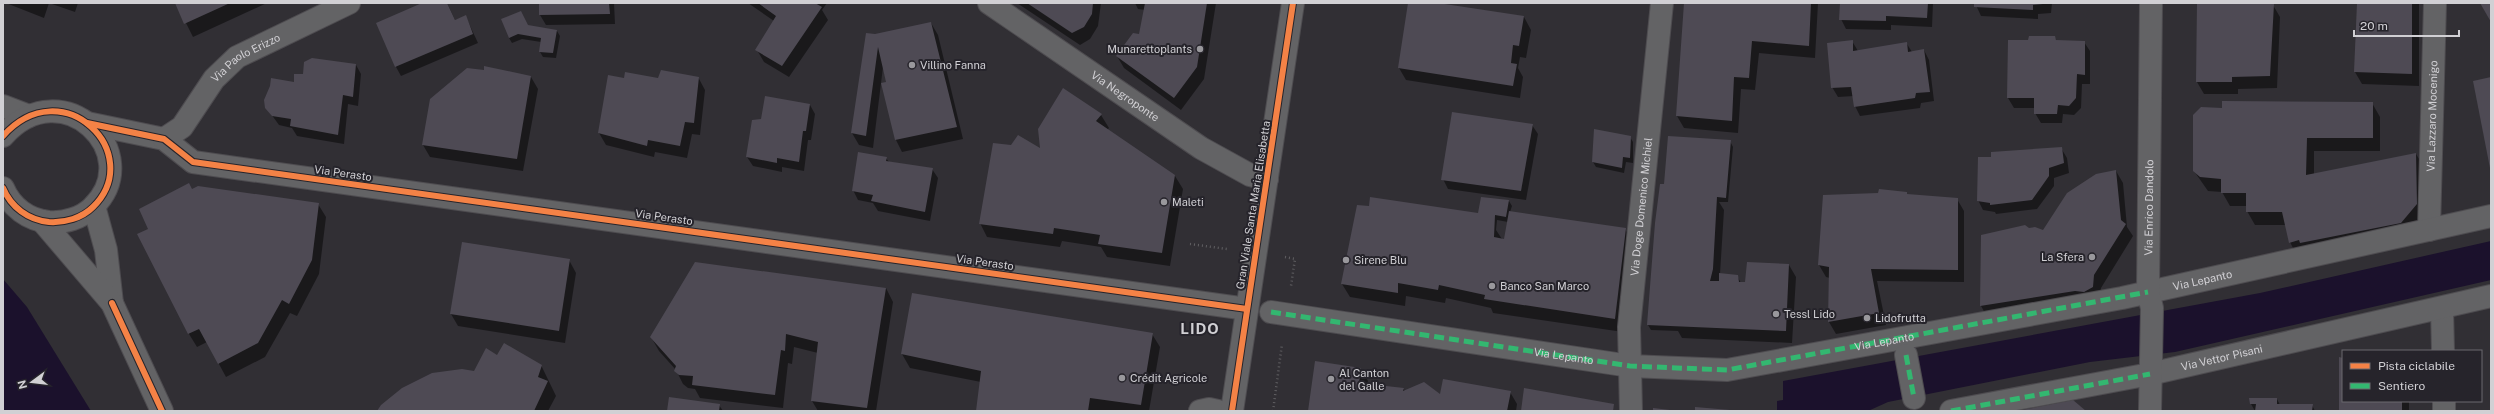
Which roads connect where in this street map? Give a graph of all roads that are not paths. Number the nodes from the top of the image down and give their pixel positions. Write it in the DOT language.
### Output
graph roads {
  1 [pos="349,3"];
  2 [pos="989,3"];
  3 [pos="1293,3"];
  4 [pos="1662,3"];
  5 [pos="2151,3"];
  6 [pos="2436,3"];
  7 [pos="3,106"];
  8 [pos="29,116"];
  9 [pos="87,122"];
  10 [pos="3,136"];
  11 [pos="164,139"];
  12 [pos="1267,179"];
  13 [pos="3,188"];
  14 [pos="94,206"];
  15 [pos="2491,216"];
  16 [pos="42,221"];
  17 [pos="2429,230"];
  18 [pos="2491,296"];
  19 [pos="2150,300"];
  20 [pos="112,303"];
  21 [pos="1248,309"];
  22 [pos="2442,309"];
  23 [pos="1271,312"];
  24 [pos="2443,350"];
  25 [pos="1906,355"];
  26 [pos="1630,366"];
  27 [pos="2150,366"];
  28 [pos="1914,398"];
  29 [pos="162,411"];
  30 [pos="1200,411"];
  31 [pos="1218,411"];
  32 [pos="1232,411"];
  33 [pos="1631,411"];
  34 [pos="1951,411"];
  35 [pos="2150,411"];
  1 -- 11 [label="street, Via Paolo Erizzo"];
  2 -- 12 [label="street, Via Negroponte"];
  3 -- 12 [label="street, Gran Viale Santa Maria Elisabetta"];
  4 -- 26 [label="street, Via Doge Domenico Michiel"];
  5 -- 19 [label="street, Via Enrico Dandolo"];
  6 -- 17 [label="street, Via Lazzaro Mocenigo"];
  7 -- 8 [label="street"];
  8 -- 9 [label="street"];
  8 -- 10 [label="street"];
  9 -- 11 [label="street, Via Perasto"];
  9 -- 14 [label="street"];
  11 -- 21 [label="street, Via Perasto"];
  12 -- 21 [label="street, Gran Viale Santa Maria Elisabetta"];
  13 -- 16 [label="street"];
  14 -- 16 [label="street"];
  14 -- 20 [label="street"];
  15 -- 17 [label="street, Via Lepanto"];
  16 -- 20 [label="street"];
  17 -- 19 [label="street, Via Lepanto"];
  18 -- 22 [label="street, Via Vettor Pisani"];
  19 -- 26 [label="street, Via Lepanto"];
  19 -- 27 [label="street, Via Enrico Dandolo"];
  20 -- 29 [label="street"];
  21 -- 32 [label="street, Gran Viale Santa Maria Elisabetta"];
  22 -- 24 [label="street"];
  22 -- 27 [label="street, Via Vettor Pisani"];
  23 -- 26 [label="street, Via Lepanto"];
  25 -- 28 [label="street"];
  26 -- 33 [label="street, Via Doge Domenico Michiel"];
  27 -- 34 [label="street, Via Vettor Pisani"];
  27 -- 35 [label="street, Via Enrico Dandolo"];
  30 -- 31 [label="street"];
}
